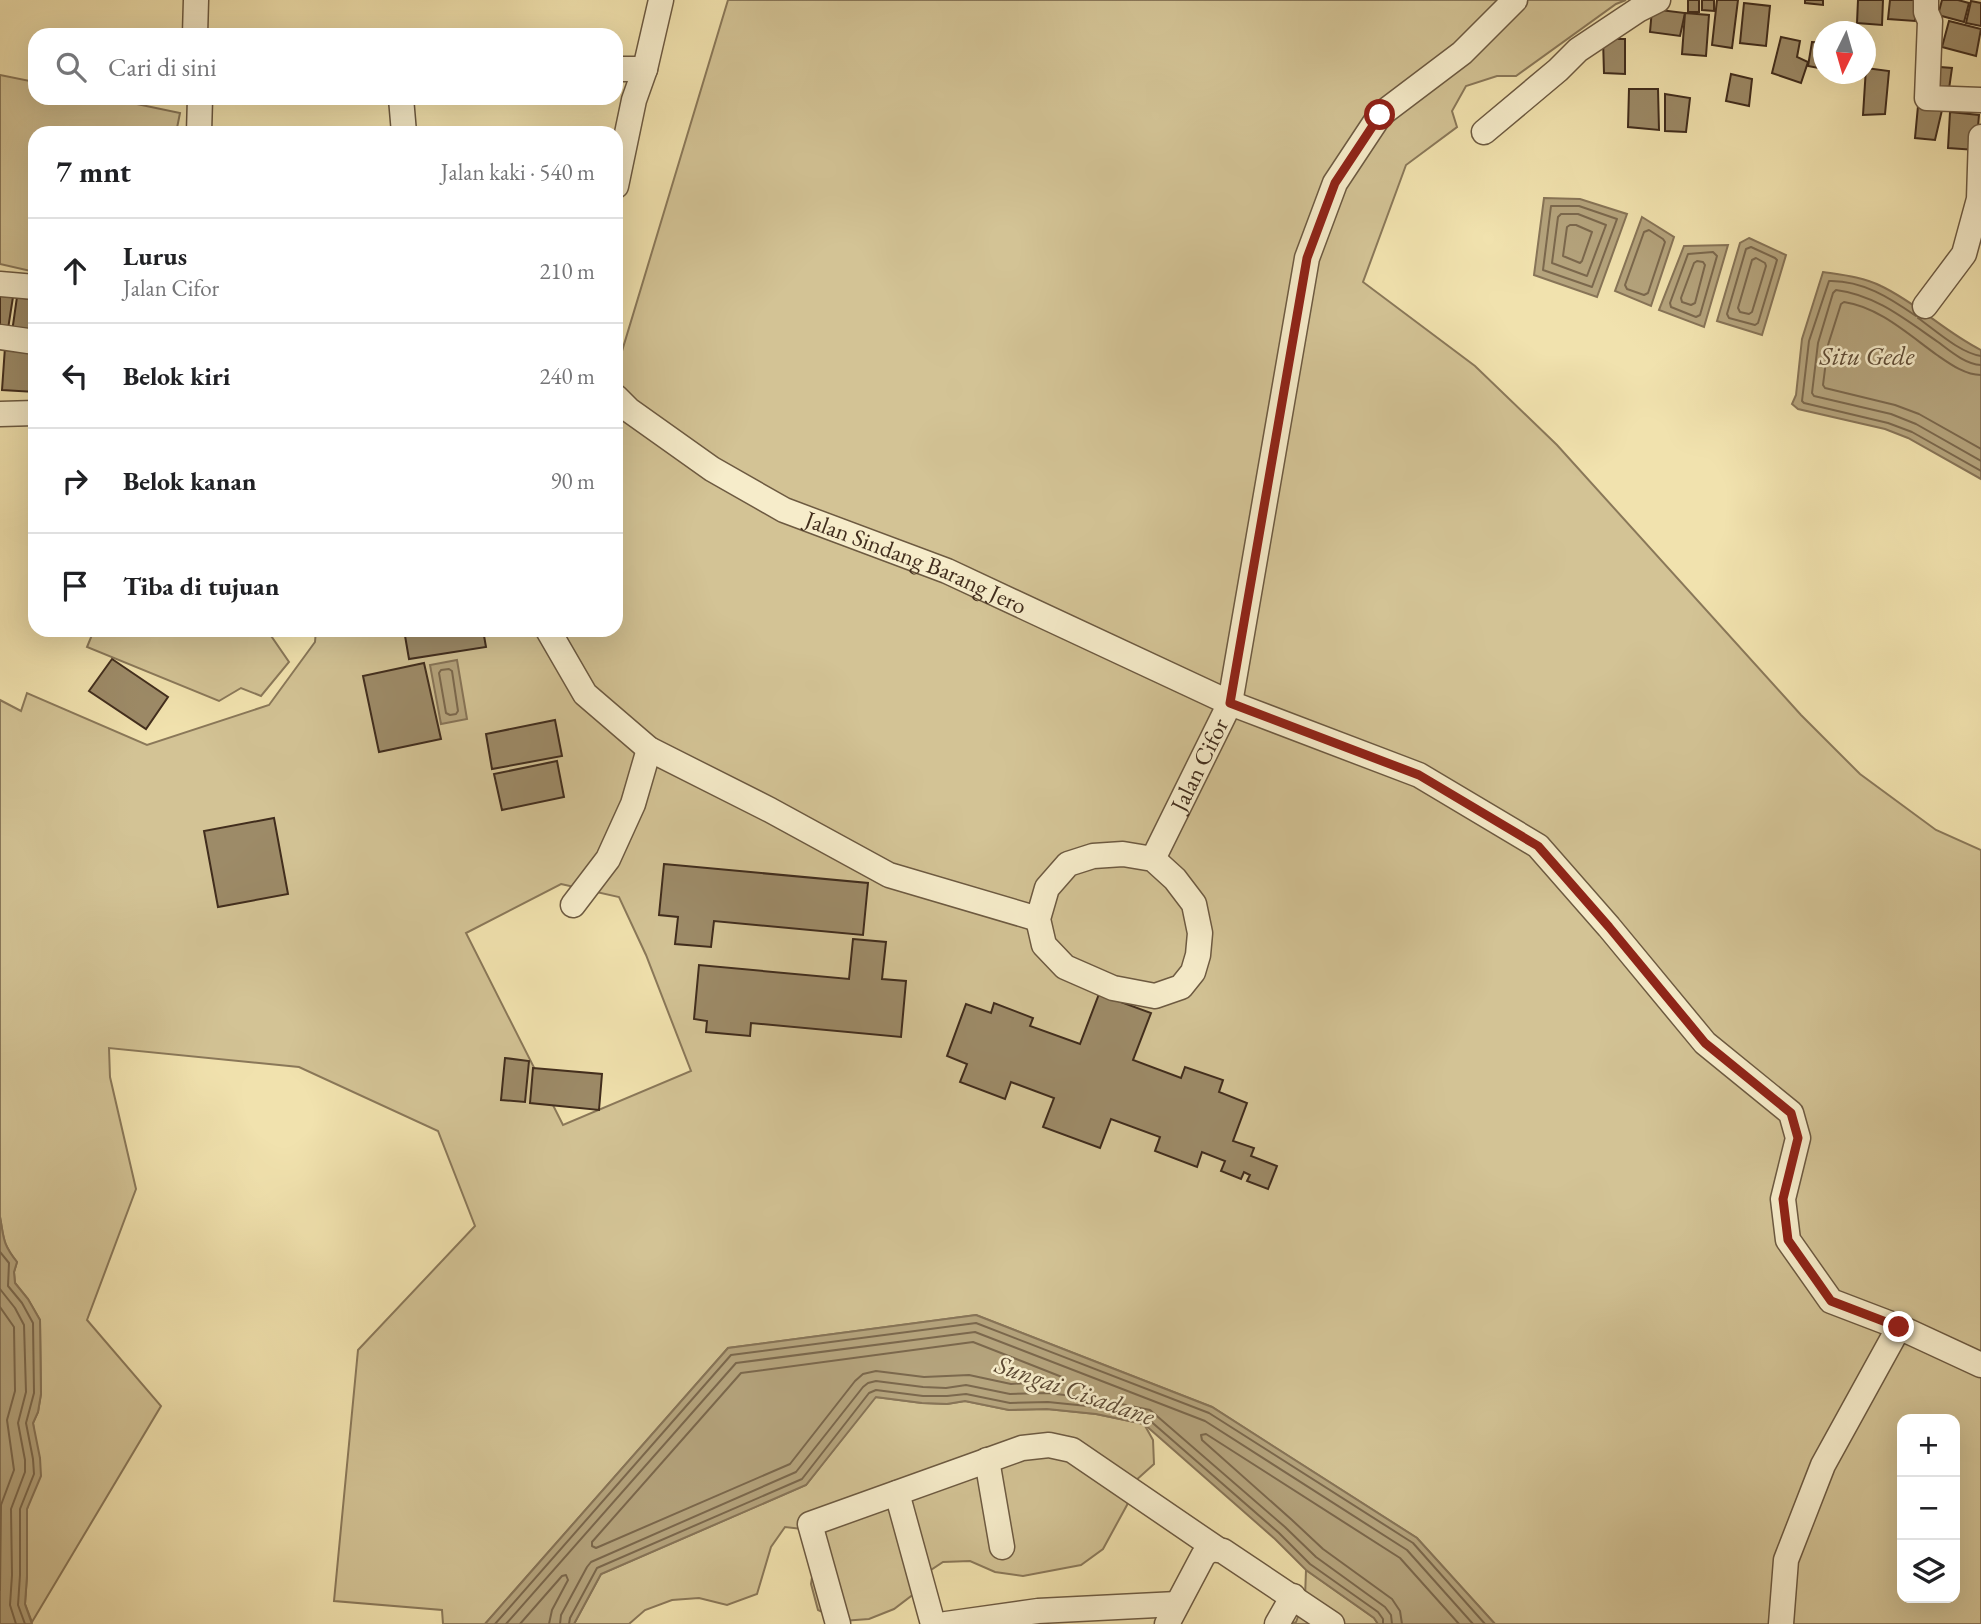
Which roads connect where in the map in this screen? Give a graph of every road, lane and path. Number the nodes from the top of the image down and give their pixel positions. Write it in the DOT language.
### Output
graph roads {
  1 [pos="196,0"];
  2 [pos="661,0"];
  3 [pos="1516,0"];
  4 [pos="1658,0"];
  5 [pos="1926,0"];
  6 [pos="195,28"];
  7 [pos="623,69"];
  8 [pos="645,69"];
  9 [pos="1981,100"];
  10 [pos="200,105"];
  11 [pos="402,105"];
  12 [pos="199,126"];
  13 [pos="403,126"];
  14 [pos="1484,132"];
  15 [pos="1981,137"];
  16 [pos="623,153"];
  17 [pos="0,284"];
  18 [pos="28,286"];
  19 [pos="1925,306"];
  20 [pos="0,337"];
  21 [pos="28,341"];
  22 [pos="623,404"];
  23 [pos="0,414"];
  24 [pos="28,414"];
  25 [pos="552,637"];
  26 [pos="1230,703"];
  27 [pos="649,749"];
  28 [pos="1153,859"];
  29 [pos="573,905"];
  30 [pos="1038,919"];
  31 [pos="1899,1327"];
  32 [pos="1981,1366"];
  33 [pos="987,1460"];
  34 [pos="897,1493"];
  35 [pos="1002,1546"];
  36 [pos="1217,1549"];
  37 [pos="1293,1596"];
  38 [pos="1172,1614"];
  39 [pos="1035,1617"];
  40 [pos="838,1624"];
  41 [pos="933,1624"];
  42 [pos="946,1624"];
  43 [pos="1277,1624"];
  44 [pos="1332,1624"];
  45 [pos="1781,1624"];
  1 -- 6 [label="street"];
  2 -- 8 [label="street"];
  3 -- 26 [label="street, Jalan Cifor"];
  4 -- 14 [label="street"];
  5 -- 9 [label="street"];
  7 -- 8 [label="street"];
  8 -- 16 [label="street"];
  10 -- 12 [label="street"];
  11 -- 13 [label="street"];
  15 -- 19 [label="street"];
  17 -- 18 [label="street"];
  20 -- 21 [label="street"];
  22 -- 26 [label="street, Jalan Sindang Barang Jero"];
  23 -- 24 [label="street"];
  25 -- 27 [label="street"];
  26 -- 28 [label="street, Jalan Cifor"];
  26 -- 31 [label="street, Jalan Sindang Barang Jero"];
  27 -- 29 [label="street"];
  27 -- 30 [label="street"];
  28 -- 30 [label="street"];
  28 -- 30 [label="street"];
  31 -- 32 [label="street, Jalan Sindang Barang Jero"];
  31 -- 45 [label="street"];
  33 -- 34 [label="street"];
  33 -- 35 [label="street"];
  33 -- 36 [label="street"];
  34 -- 40 [label="street"];
  34 -- 41 [label="street"];
  36 -- 37 [label="street"];
  36 -- 38 [label="street"];
  37 -- 43 [label="street"];
  37 -- 44 [label="street"];
  38 -- 39 [label="street"];
  39 -- 42 [label="street"];
}
